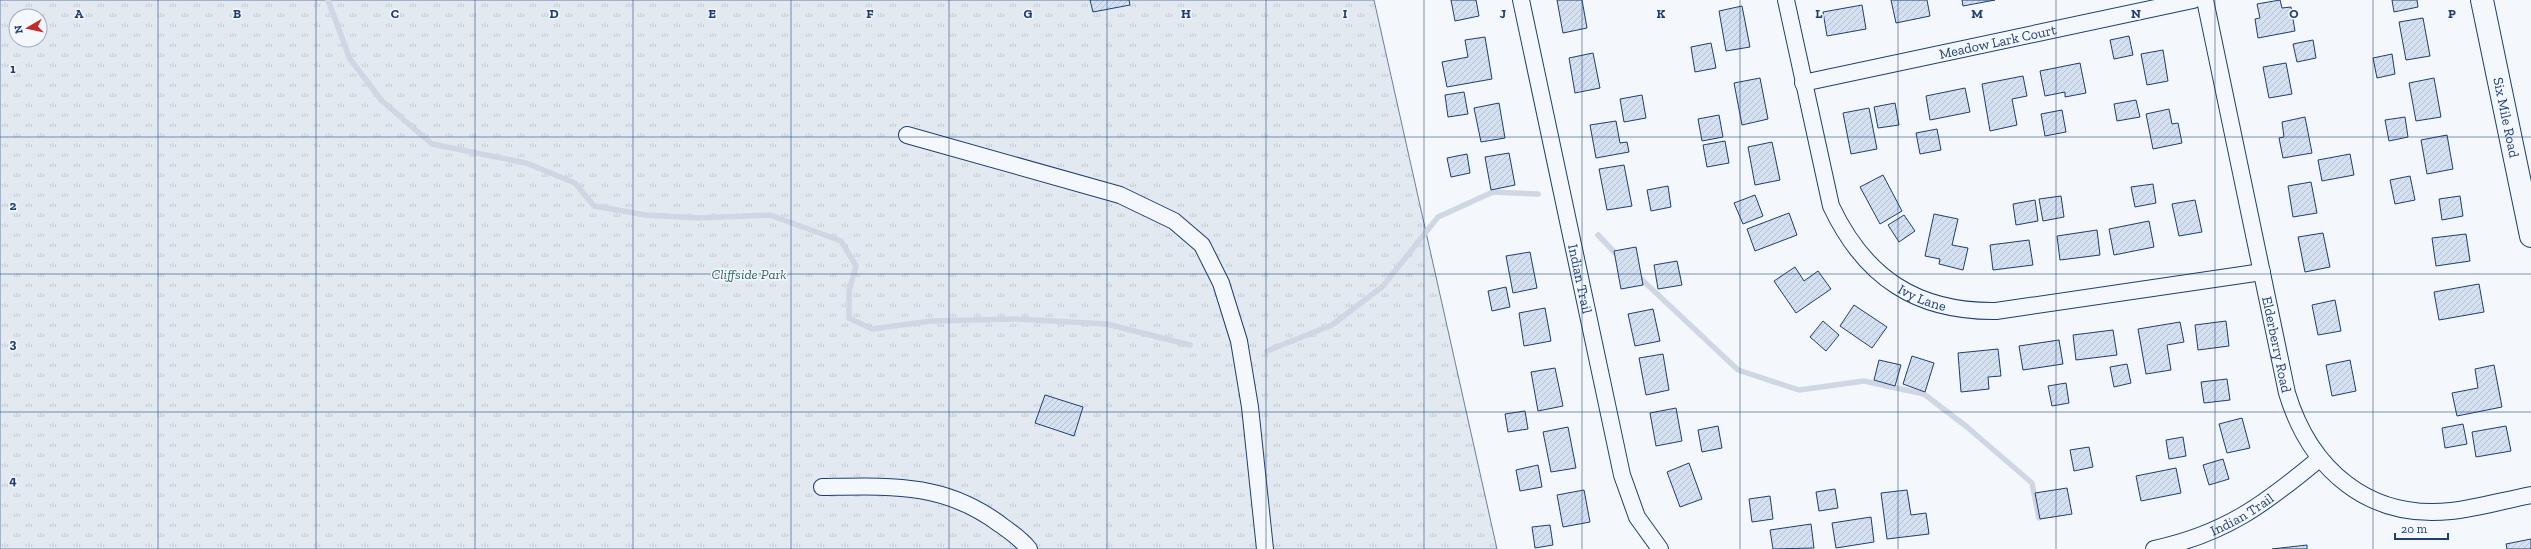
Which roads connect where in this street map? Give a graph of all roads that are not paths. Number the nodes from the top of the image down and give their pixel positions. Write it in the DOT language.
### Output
graph roads {
  1 [pos="1521,0"];
  2 [pos="1786,0"];
  3 [pos="2193,0"];
  4 [pos="2206,0"];
  5 [pos="2482,0"];
  6 [pos="1803,83"];
  7 [pos="907,135"];
  8 [pos="2531,236"];
  9 [pos="2262,272"];
  10 [pos="2319,460"];
  11 [pos="822,487"];
  12 [pos="2531,495"];
  13 [pos="1029,549"];
  14 [pos="1265,549"];
  15 [pos="1660,549"];
  16 [pos="2154,549"];
  1 -- 15 [label="street, Indian Trail"];
  2 -- 6 [label="street, Ivy Lane"];
  3 -- 6 [label="street, Meadow Lark Court"];
  4 -- 9 [label="street, Elderberry Road"];
  5 -- 8 [label="street, Six Mile Road"];
  6 -- 9 [label="street, Ivy Lane"];
  7 -- 14 [label="street"];
  9 -- 10 [label="street, Elderberry Road"];
  10 -- 12 [label="street, Elderberry Road"];
  10 -- 16 [label="street, Indian Trail"];
  11 -- 13 [label="street"];
}
